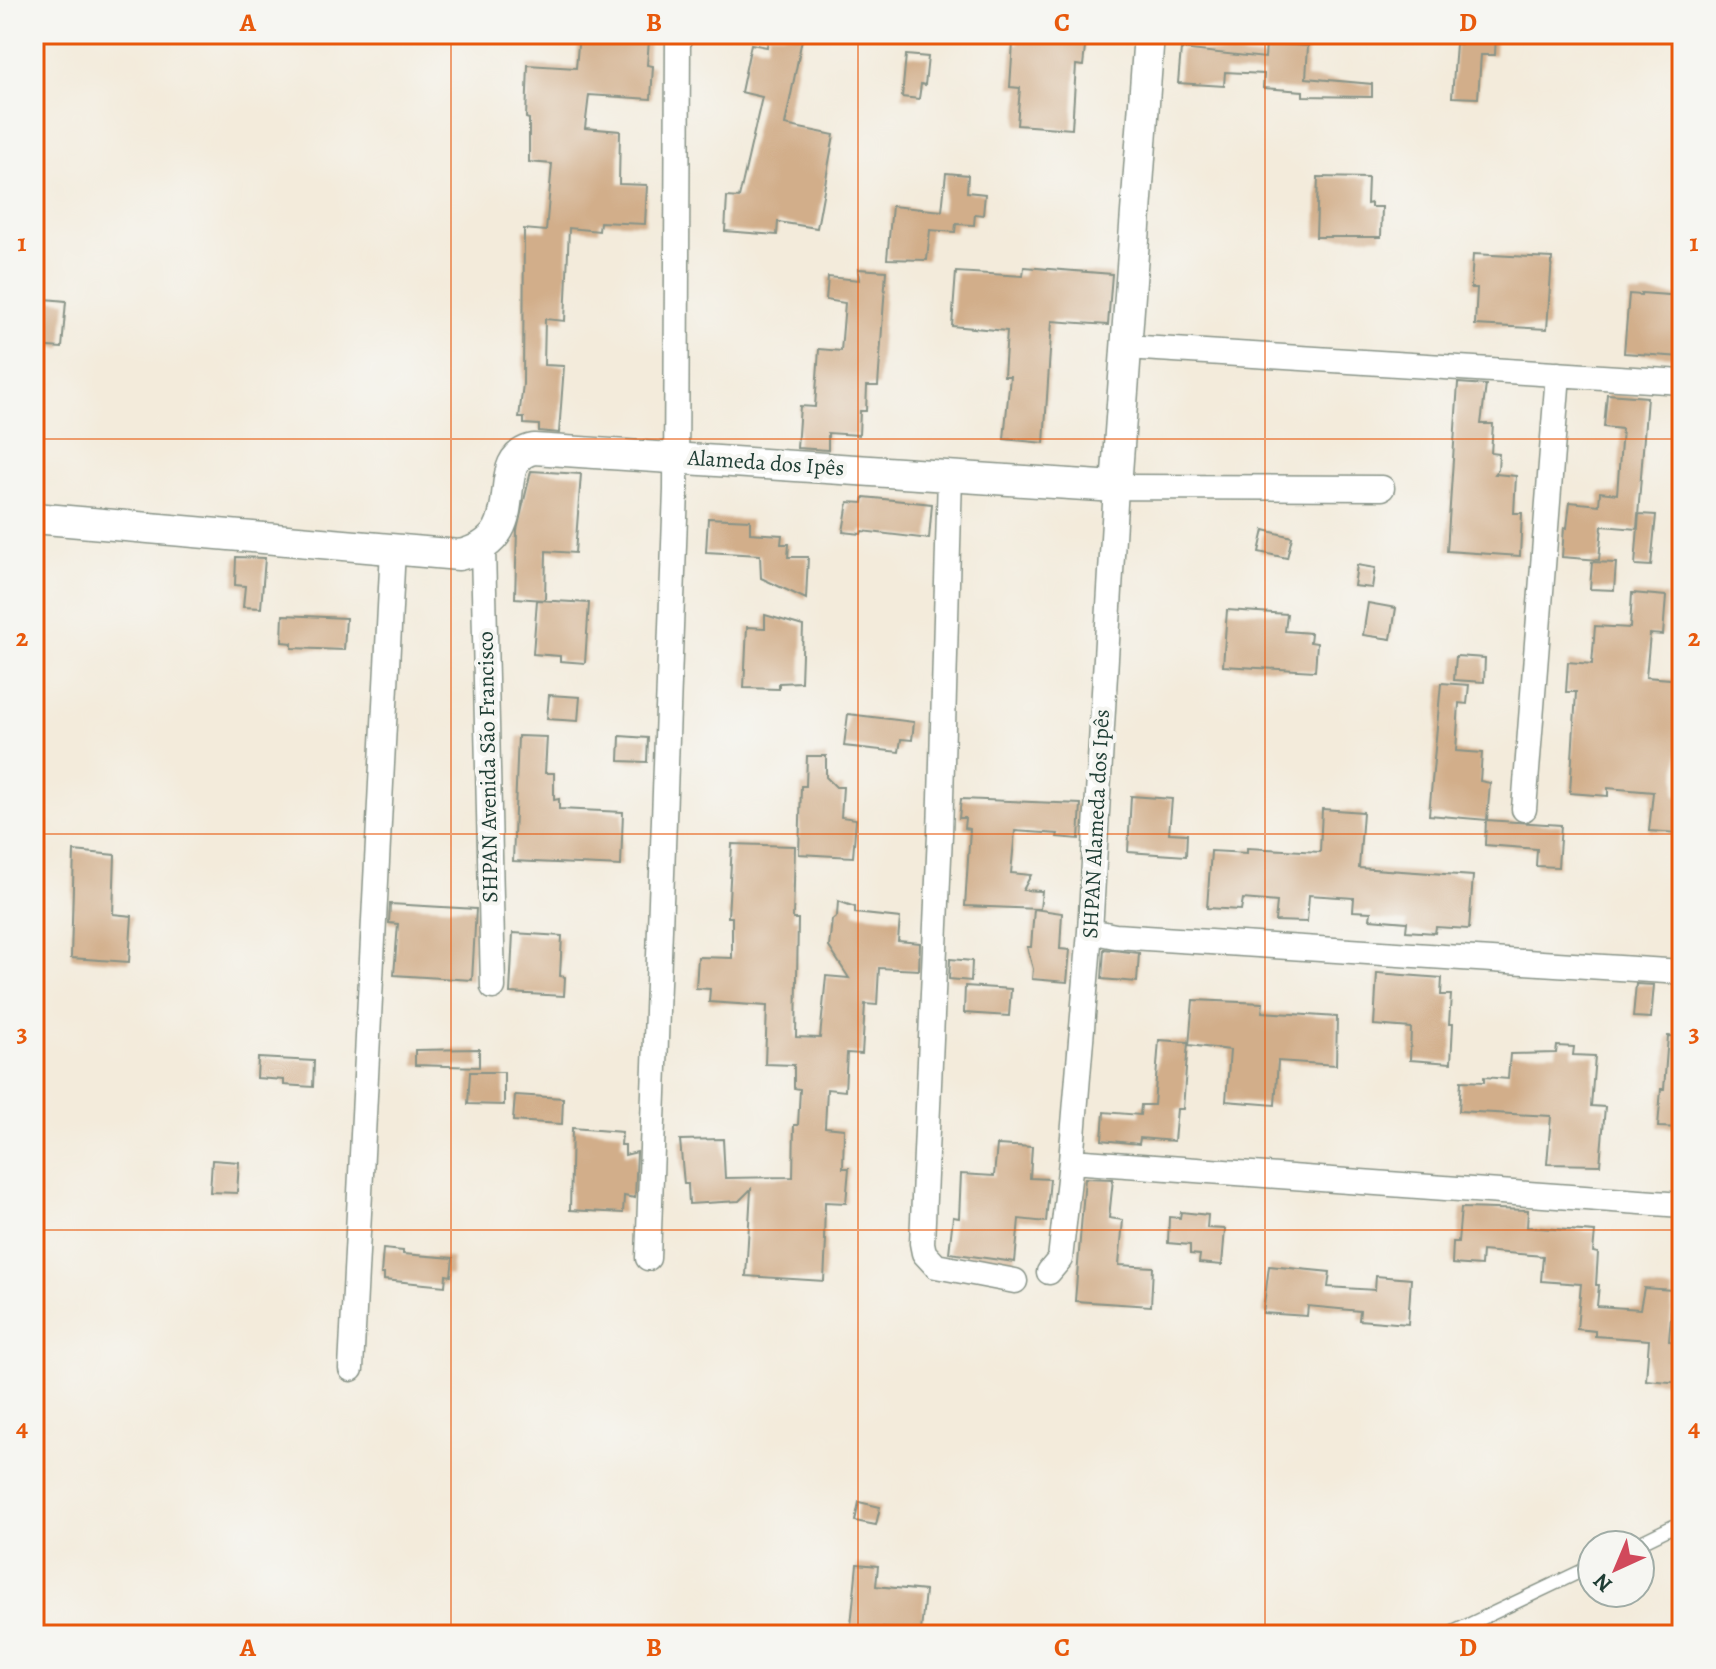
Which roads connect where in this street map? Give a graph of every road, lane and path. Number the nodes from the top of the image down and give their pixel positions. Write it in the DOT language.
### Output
graph roads {
  1 [pos="678,34"];
  2 [pos="1149,34"];
  3 [pos="1126,347"];
  4 [pos="1558,374"];
  5 [pos="1682,382"];
  6 [pos="675,458"];
  7 [pos="950,475"];
  8 [pos="1116,487"];
  9 [pos="1382,488"];
  10 [pos="34,518"];
  11 [pos="483,548"];
  12 [pos="393,549"];
  13 [pos="1524,809"];
  14 [pos="1090,931"];
  15 [pos="1682,972"];
  16 [pos="493,987"];
  17 [pos="1071,1161"];
  18 [pos="1682,1205"];
  19 [pos="648,1258"];
  20 [pos="1049,1272"];
  21 [pos="1015,1281"];
  22 [pos="351,1369"];
  23 [pos="1682,1522"];
  24 [pos="1656,1535"];
  25 [pos="1576,1574"];
  26 [pos="1447,1635"];
  1 -- 6 [label="street"];
  2 -- 3 [label="street"];
  3 -- 4 [label="street"];
  3 -- 8 [label="street"];
  4 -- 5 [label="street"];
  4 -- 13 [label="street"];
  6 -- 7 [label="street, Alameda dos Ipês"];
  6 -- 11 [label="street, Alameda dos Ipês"];
  6 -- 19 [label="street"];
  7 -- 8 [label="street, Alameda dos Ipês"];
  7 -- 21 [label="street"];
  8 -- 9 [label="street"];
  8 -- 14 [label="street, SHPAN Alameda dos Ipês"];
  10 -- 12 [label="street"];
  11 -- 12 [label="street"];
  11 -- 16 [label="street, SHPAN Avenida São Francisco"];
  12 -- 22 [label="street"];
  14 -- 15 [label="street"];
  14 -- 17 [label="street, SHPAN Alameda dos Ipês"];
  17 -- 18 [label="street"];
  17 -- 20 [label="street, SHPAN Alameda dos Ipês"];
  23 -- 24 [label="lane"];
  25 -- 26 [label="lane"];
}
